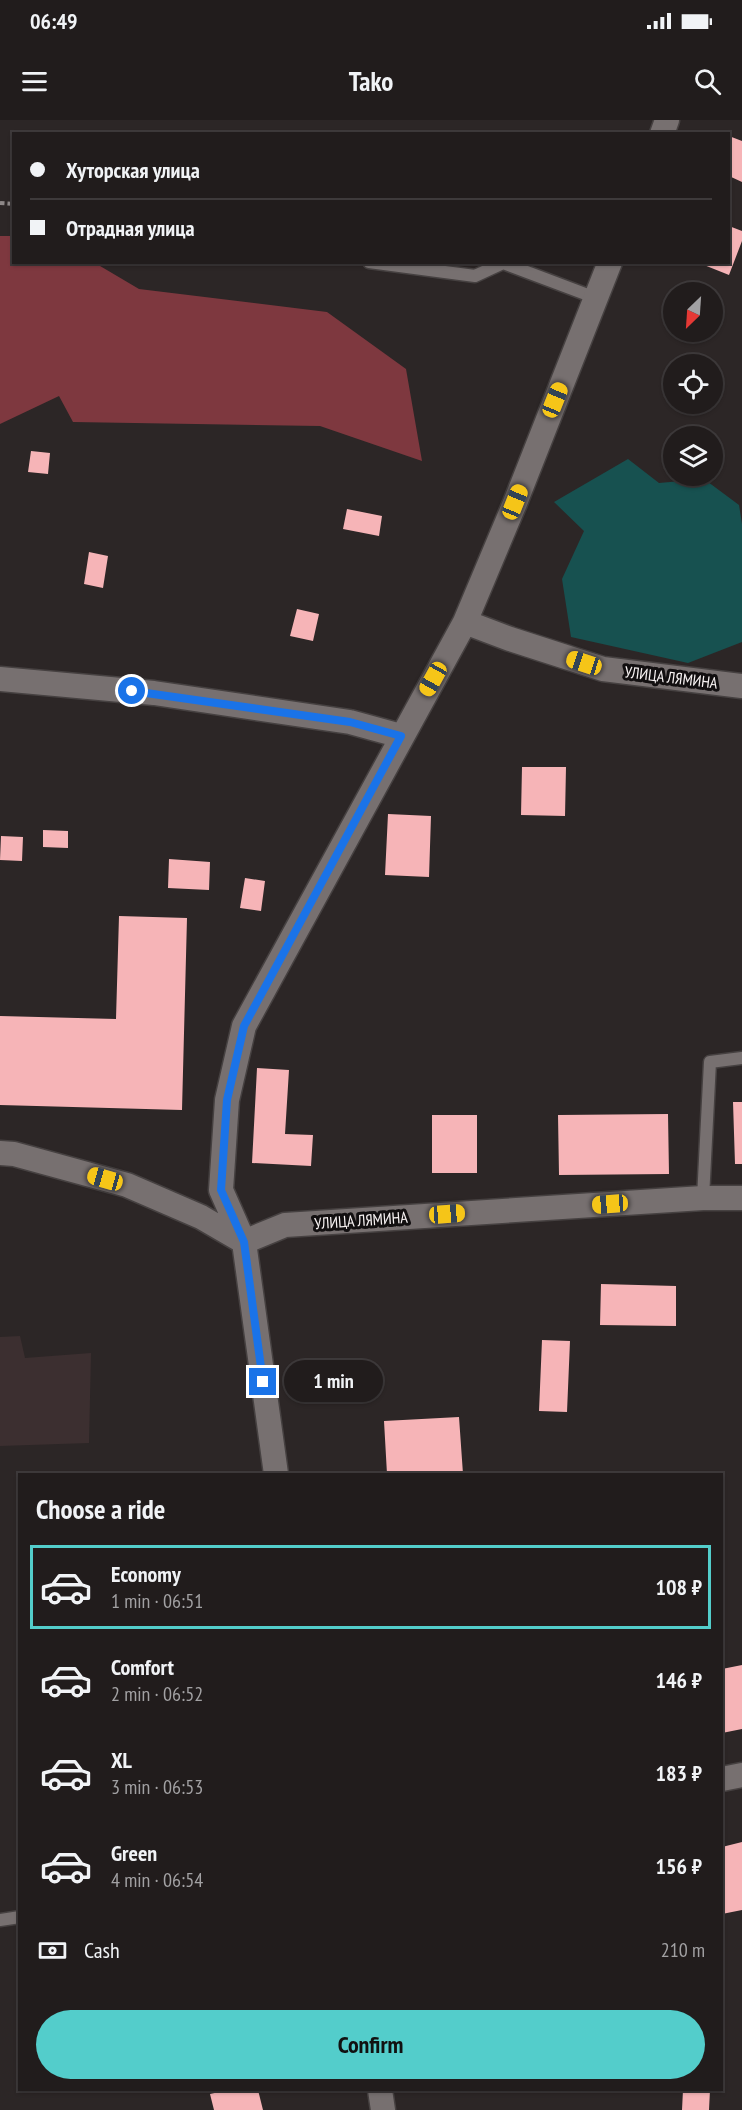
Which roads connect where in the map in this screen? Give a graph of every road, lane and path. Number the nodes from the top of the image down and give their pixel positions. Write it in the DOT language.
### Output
graph roads {
  1 [pos="384,264"];
  2 [pos="501,264"];
  3 [pos="506,264"];
  4 [pos="609,264"];
  5 [pos="596,298"];
  6 [pos="465,622"];
  7 [pos="0,679"];
  8 [pos="742,686"];
  9 [pos="401,736"];
  10 [pos="742,1058"];
  11 [pos="0,1153"];
  12 [pos="703,1198"];
  13 [pos="742,1198"];
  14 [pos="244,1242"];
  15 [pos="276,1473"];
  16 [pos="742,1775"];
  17 [pos="723,1779"];
  18 [pos="18,1917"];
  19 [pos="0,1920"];
  20 [pos="380,2091"];
  21 [pos="383,2110"];
  1 -- 2 [label="lane"];
  3 -- 5 [label="lane"];
  4 -- 5 [label="street"];
  5 -- 6 [label="street"];
  6 -- 8 [label="street, УЛИЦА ЛЯМИНА"];
  6 -- 9 [label="street"];
  7 -- 9 [label="street"];
  9 -- 14 [label="street"];
  10 -- 12 [label="lane"];
  11 -- 14 [label="street"];
  12 -- 13 [label="street, УЛИЦА ЛЯМИНА"];
  12 -- 14 [label="street, УЛИЦА ЛЯМИНА"];
  14 -- 15 [label="street"];
  16 -- 17 [label="street"];
  18 -- 19 [label="lane"];
  20 -- 21 [label="street"];
}
